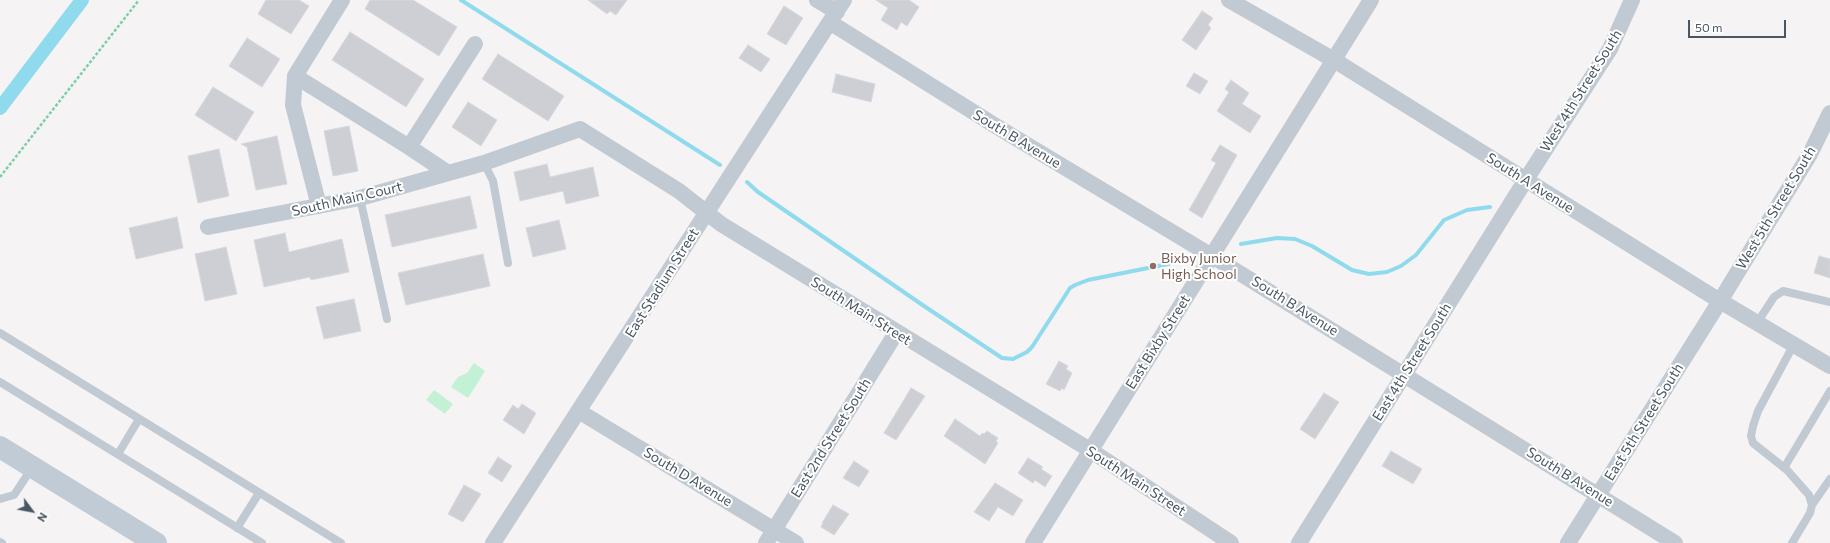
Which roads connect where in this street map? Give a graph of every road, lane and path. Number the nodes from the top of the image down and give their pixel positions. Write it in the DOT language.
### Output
graph roads {
  1 [pos="138,0"];
  2 [pos="342,0"];
  3 [pos="817,0"];
  4 [pos="1229,0"];
  5 [pos="1371,0"];
  6 [pos="1632,0"];
  7 [pos="837,12"];
  8 [pos="475,44"];
  9 [pos="1334,60"];
  10 [pos="295,76"];
  11 [pos="1830,113"];
  12 [pos="409,147"];
  13 [pos="484,163"];
  14 [pos="448,174"];
  15 [pos="0,177"];
  16 [pos="1525,181"];
  17 [pos="360,198"];
  18 [pos="319,206"];
  19 [pos="706,212"];
  20 [pos="208,227"];
  21 [pos="1212,256"];
  22 [pos="508,263"];
  23 [pos="1720,301"];
  24 [pos="1830,302"];
  25 [pos="387,319"];
  26 [pos="1757,323"];
  27 [pos="0,333"];
  28 [pos="896,333"];
  29 [pos="1794,344"];
  30 [pos="1830,366"];
  31 [pos="1404,374"];
  32 [pos="0,382"];
  33 [pos="1830,391"];
  34 [pos="580,412"];
  35 [pos="139,419"];
  36 [pos="0,447"];
  37 [pos="1090,450"];
  38 [pos="118,454"];
  39 [pos="32,467"];
  40 [pos="1784,468"];
  41 [pos="1830,479"];
  42 [pos="259,492"];
  43 [pos="1598,494"];
  44 [pos="0,499"];
  45 [pos="1812,505"];
  46 [pos="237,528"];
  47 [pos="770,536"];
  48 [pos="152,542"];
  49 [pos="262,543"];
  50 [pos="341,543"];
  51 [pos="493,543"];
  52 [pos="796,543"];
  53 [pos="1033,543"];
  54 [pos="1231,543"];
  55 [pos="1299,543"];
  56 [pos="1568,543"];
  57 [pos="1675,543"];
  58 [pos="1792,543"];
  1 -- 15 [label="path"];
  2 -- 10 [label="street"];
  3 -- 7 [label="street, South B Avenue"];
  4 -- 9 [label="street, South A Avenue"];
  5 -- 9 [label="street, East Bixby Street"];
  6 -- 16 [label="street, West 4th Street South"];
  7 -- 19 [label="street, East Stadium Street"];
  7 -- 21 [label="street, South B Avenue"];
  8 -- 12 [label="street"];
  9 -- 16 [label="street, South A Avenue"];
  9 -- 21 [label="street, East Bixby Street"];
  10 -- 12 [label="street"];
  10 -- 18 [label="street"];
  11 -- 23 [label="street, West 5th Street South"];
  12 -- 14 [label="street"];
  13 -- 14 [label="street, South Main Court"];
  13 -- 19 [label="street, South Main Street"];
  13 -- 22 [label="lane"];
  14 -- 17 [label="street, South Main Court"];
  16 -- 23 [label="street, South A Avenue"];
  16 -- 31 [label="street, East 4th Street South"];
  17 -- 18 [label="street, South Main Court"];
  17 -- 25 [label="lane"];
  18 -- 20 [label="street, South Main Court"];
  19 -- 28 [label="street, South Main Street"];
  19 -- 34 [label="street, East Stadium Street"];
  21 -- 31 [label="street, South B Avenue"];
  21 -- 37 [label="street, East Bixby Street"];
  23 -- 26 [label="street, South A Avenue"];
  23 -- 43 [label="street, East 5th Street South"];
  24 -- 26 [label="lane"];
  26 -- 29 [label="street, South A Avenue"];
  27 -- 35 [label="lane"];
  28 -- 37 [label="street, South Main Street"];
  28 -- 47 [label="street, East 2nd Street South"];
  29 -- 30 [label="street, South A Avenue"];
  29 -- 40 [label="lane"];
  31 -- 43 [label="street, South B Avenue"];
  31 -- 55 [label="street, East 4th Street South"];
  32 -- 38 [label="lane"];
  33 -- 40 [label="lane"];
  34 -- 47 [label="street, South D Avenue"];
  34 -- 51 [label="street, East Stadium Street"];
  35 -- 38 [label="lane"];
  35 -- 42 [label="lane"];
  36 -- 39 [label="street"];
  37 -- 53 [label="street, East Bixby Street"];
  37 -- 54 [label="street, South Main Street"];
  38 -- 46 [label="lane"];
  39 -- 44 [label="lane"];
  39 -- 48 [label="street"];
  40 -- 45 [label="lane"];
  41 -- 45 [label="lane"];
  42 -- 46 [label="lane"];
  42 -- 50 [label="lane"];
  43 -- 56 [label="street, East 5th Street South"];
  43 -- 57 [label="street, South B Avenue"];
  45 -- 58 [label="lane"];
  46 -- 49 [label="lane"];
  47 -- 52 [label="street, South D Avenue"];
}
